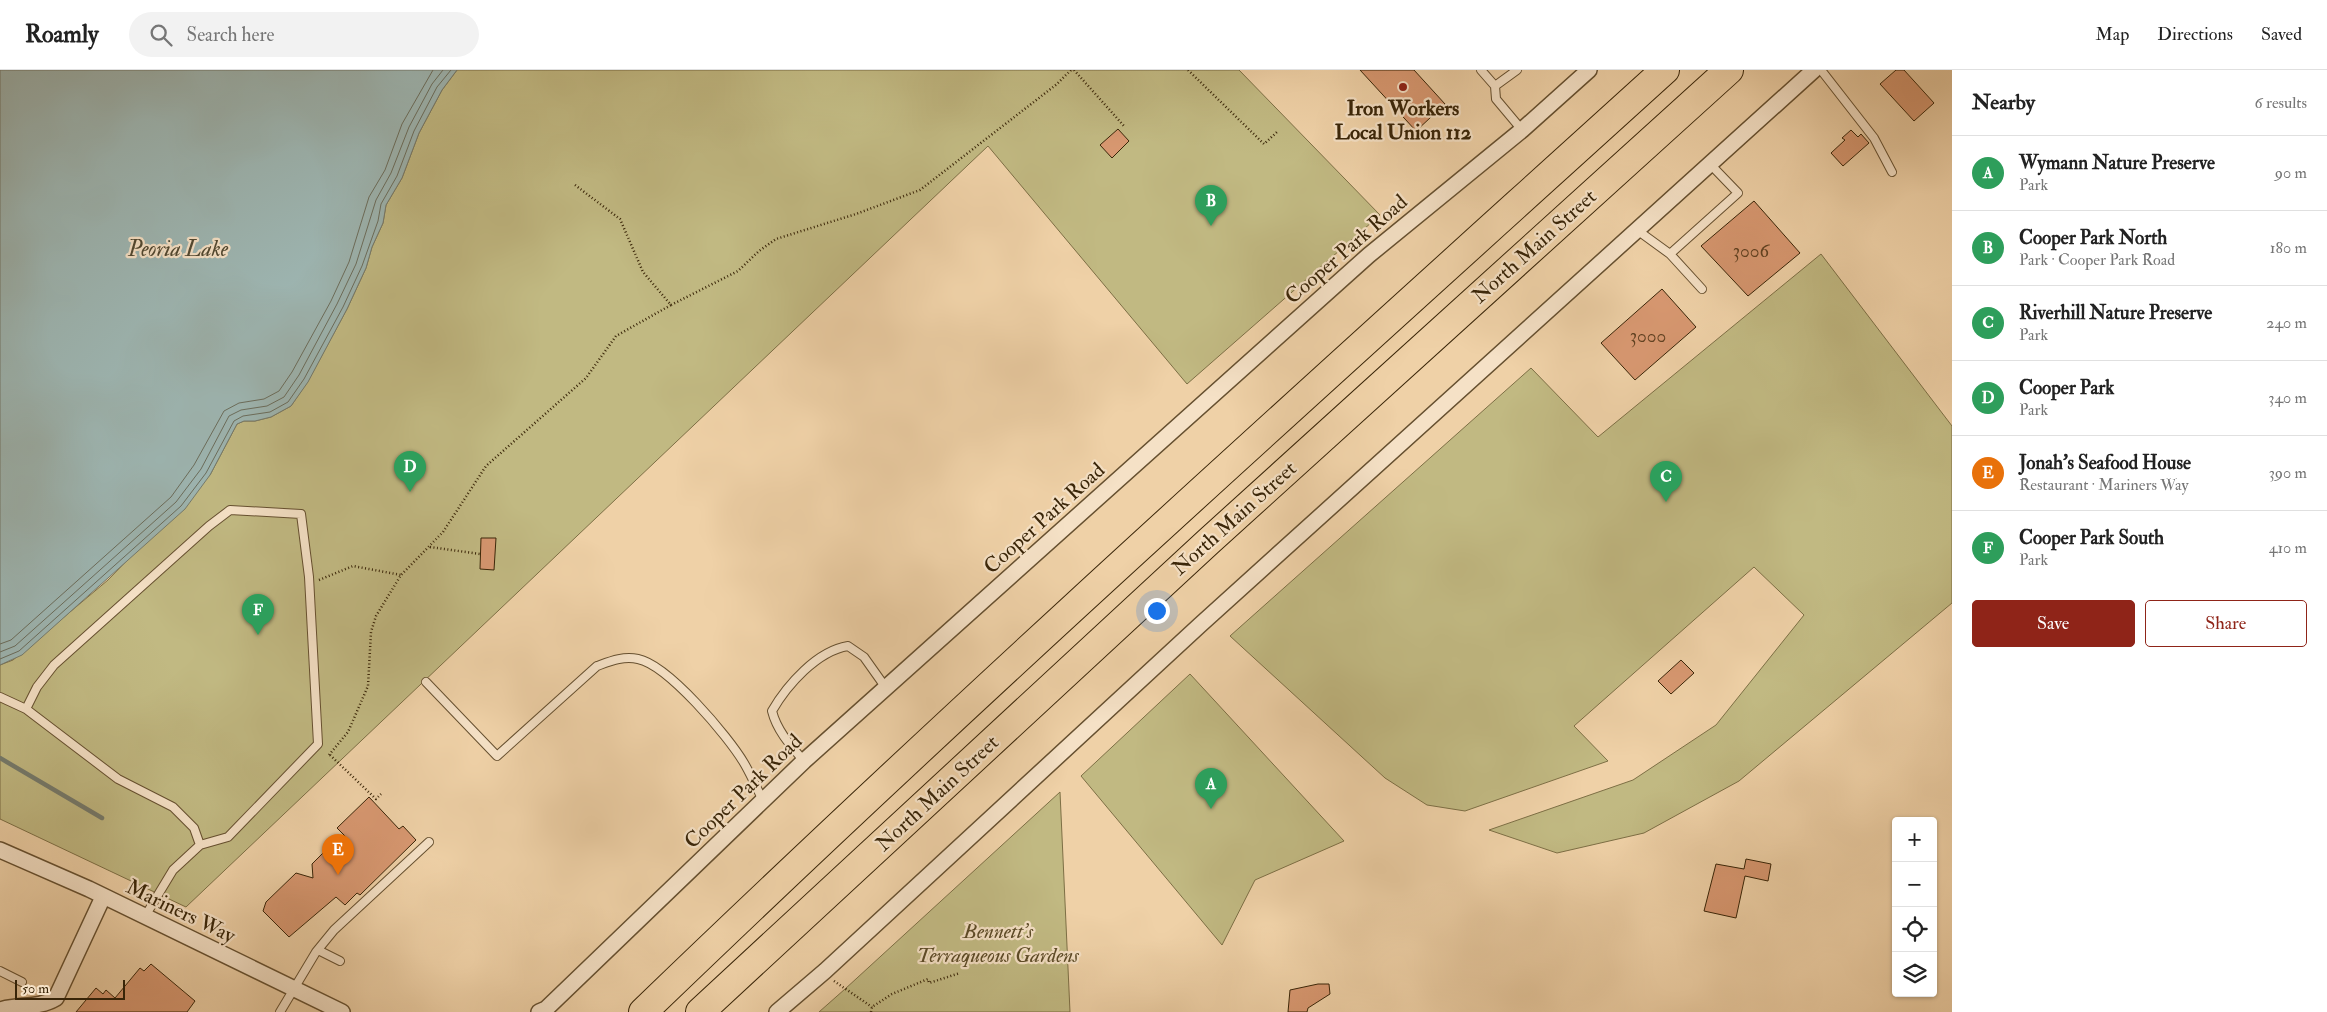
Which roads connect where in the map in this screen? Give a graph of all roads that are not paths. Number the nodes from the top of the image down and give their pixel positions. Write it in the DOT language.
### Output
graph roads {
  1 [pos="1481,70"];
  2 [pos="1517,70"];
  3 [pos="1589,70"];
  4 [pos="1665,70"];
  5 [pos="1729,70"];
  6 [pos="1814,70"];
  7 [pos="1821,70"];
  8 [pos="1495,86"];
  9 [pos="1522,130"];
  10 [pos="1710,164"];
  11 [pos="1892,172"];
  12 [pos="1637,230"];
  13 [pos="1670,254"];
  14 [pos="1702,288"];
  15 [pos="426,682"];
  16 [pos="886,688"];
  17 [pos="0,698"];
  18 [pos="26,709"];
  19 [pos="804,761"];
  20 [pos="764,801"];
  21 [pos="429,842"];
  22 [pos="200,845"];
  23 [pos="0,850"];
  24 [pos="103,898"];
  25 [pos="144,918"];
  26 [pos="318,950"];
  27 [pos="340,961"];
  28 [pos="0,971"];
  29 [pos="22,982"];
  30 [pos="294,988"];
  31 [pos="0,1010"];
  32 [pos="280,1012"];
  33 [pos="342,1012"];
  34 [pos="539,1012"];
  35 [pos="643,1012"];
  36 [pos="700,1012"];
  37 [pos="777,1012"];
  1 -- 8 [label="lane"];
  2 -- 8 [label="lane"];
  3 -- 9 [label="street, Cooper Park Road"];
  4 -- 35 [label="highway, North Main Street"];
  5 -- 36 [label="highway, North Main Street"];
  6 -- 10 [label="street"];
  7 -- 11 [label="lane"];
  8 -- 9 [label="lane"];
  9 -- 16 [label="street, Cooper Park Road"];
  10 -- 12 [label="street"];
  10 -- 13 [label="lane"];
  12 -- 13 [label="lane"];
  12 -- 37 [label="street"];
  13 -- 14 [label="lane"];
  15 -- 20 [label="lane"];
  16 -- 19 [label="street, Cooper Park Road"];
  16 -- 19 [label="lane"];
  17 -- 18 [label="lane"];
  18 -- 22 [label="lane"];
  18 -- 22 [label="lane"];
  19 -- 20 [label="street, Cooper Park Road"];
  20 -- 34 [label="street, Cooper Park Road"];
  21 -- 26 [label="lane"];
  22 -- 25 [label="lane"];
  23 -- 24 [label="street, Mariners Way"];
  24 -- 25 [label="street, Mariners Way"];
  24 -- 31 [label="street"];
  25 -- 30 [label="street, Mariners Way"];
  26 -- 27 [label="lane"];
  26 -- 30 [label="lane"];
  28 -- 29 [label="lane"];
  30 -- 32 [label="lane"];
  30 -- 33 [label="street, Mariners Way"];
}
